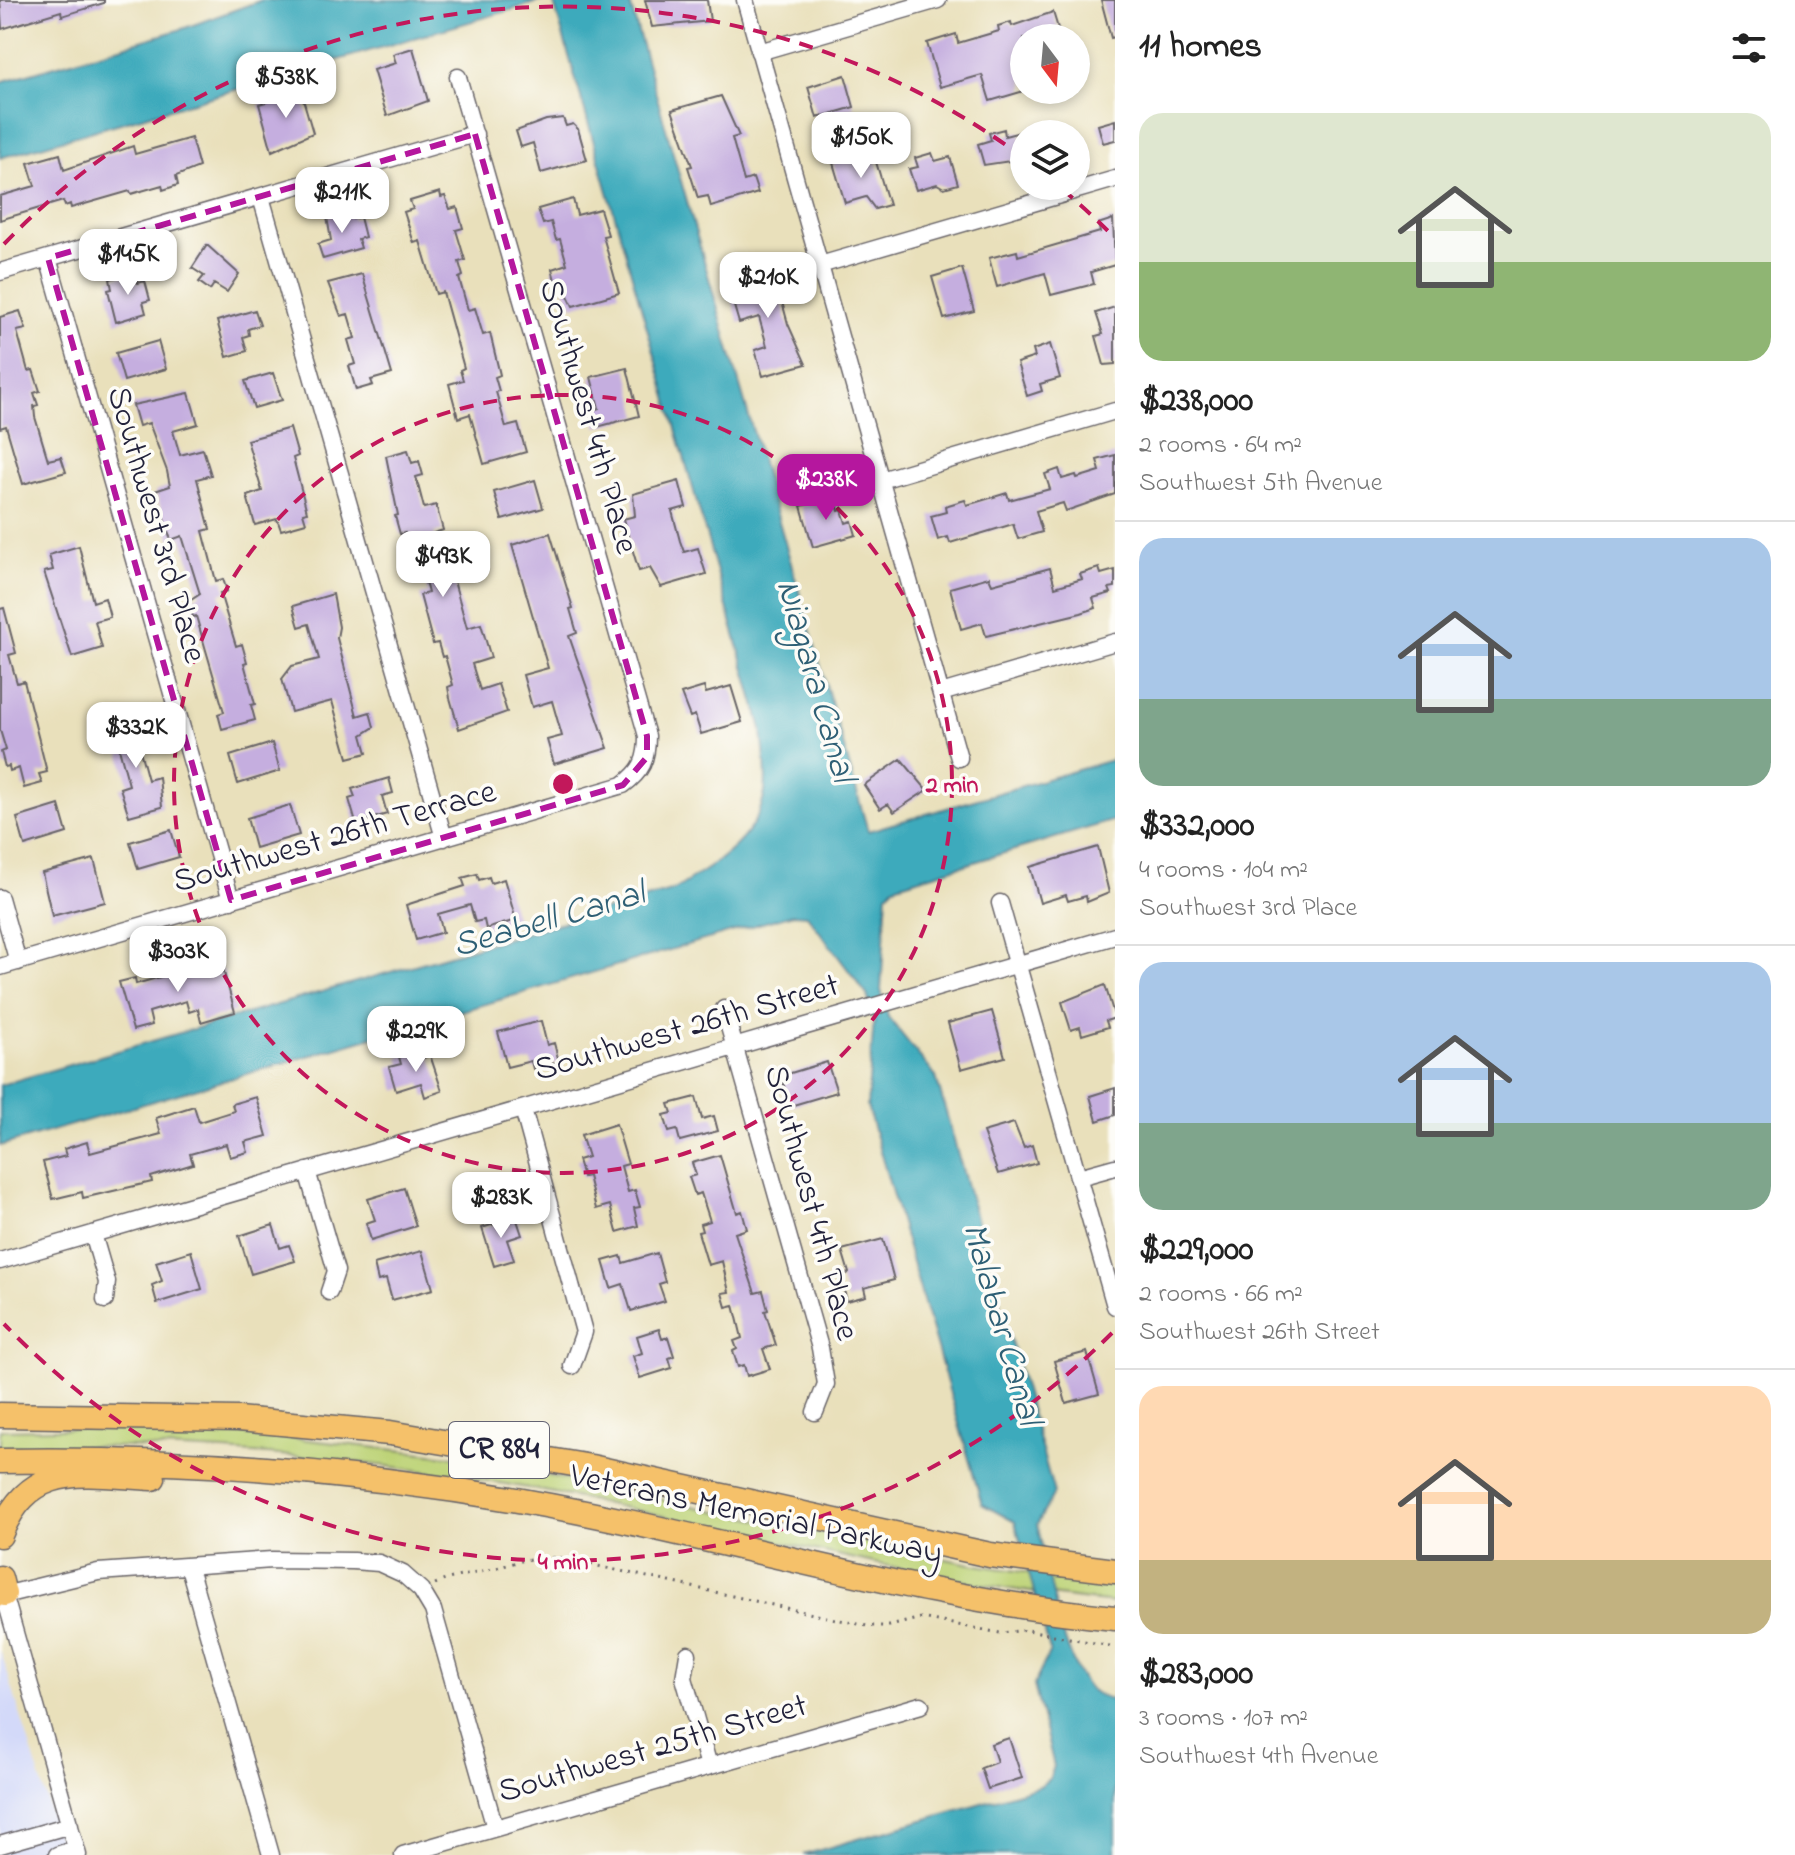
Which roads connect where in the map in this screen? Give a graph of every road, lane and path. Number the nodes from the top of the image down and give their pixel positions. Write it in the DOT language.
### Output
graph roads {
  1 [pos="745,0"];
  2 [pos="938,0"];
  3 [pos="759,52"];
  4 [pos="458,77"];
  5 [pos="475,134"];
  6 [pos="1115,179"];
  7 [pos="261,197"];
  8 [pos="48,258"];
  9 [pos="820,265"];
  10 [pos="0,272"];
  11 [pos="1115,411"];
  12 [pos="881,480"];
  13 [pos="1115,642"];
  14 [pos="941,693"];
  15 [pos="959,758"];
  16 [pos="638,774"];
  17 [pos="444,838"];
  18 [pos="0,898"];
  19 [pos="231,900"];
  20 [pos="1000,903"];
  21 [pos="1115,936"];
  22 [pos="18,962"];
  23 [pos="1019,964"];
  24 [pos="0,967"];
  25 [pos="724,1009"];
  26 [pos="735,1046"];
  27 [pos="523,1109"];
  28 [pos="1115,1167"];
  29 [pos="307,1171"];
  30 [pos="1079,1177"];
  31 [pos="93,1234"];
  32 [pos="0,1261"];
  33 [pos="329,1292"];
  34 [pos="105,1300"];
  35 [pos="1115,1306"];
  36 [pos="572,1366"];
  37 [pos="815,1412"];
  38 [pos="1,1415"];
  39 [pos="0,1461"];
  40 [pos="523,1501"];
  41 [pos="0,1535"];
  42 [pos="189,1567"];
  43 [pos="1115,1571"];
  44 [pos="1,1589"];
  45 [pos="421,1590"];
  46 [pos="1115,1618"];
  47 [pos="1115,1647"];
  48 [pos="688,1654"];
  49 [pos="921,1705"];
  50 [pos="709,1766"];
  51 [pos="70,1825"];
  52 [pos="495,1828"];
  53 [pos="0,1845"];
  54 [pos="77,1852"];
  55 [pos="57,1855"];
  56 [pos="271,1855"];
  57 [pos="403,1855"];
  1 -- 3 [label="street"];
  2 -- 3 [label="street"];
  3 -- 9 [label="street"];
  4 -- 5 [label="street, Southwest 4th Place"];
  5 -- 7 [label="street"];
  5 -- 16 [label="street, Southwest 4th Place"];
  6 -- 9 [label="street"];
  7 -- 8 [label="street"];
  7 -- 17 [label="street"];
  8 -- 10 [label="street"];
  8 -- 19 [label="street, Southwest 3rd Place"];
  9 -- 12 [label="street"];
  11 -- 12 [label="street"];
  12 -- 14 [label="street"];
  13 -- 14 [label="street"];
  14 -- 15 [label="street"];
  16 -- 17 [label="street, Southwest 26th Terrace"];
  17 -- 19 [label="street, Southwest 26th Terrace"];
  18 -- 22 [label="street"];
  19 -- 22 [label="street, Southwest 26th Terrace"];
  20 -- 23 [label="street"];
  21 -- 23 [label="street, Southwest 26th Street"];
  22 -- 24 [label="street, Southwest 26th Terrace"];
  23 -- 26 [label="street, Southwest 26th Street"];
  23 -- 30 [label="street"];
  25 -- 26 [label="street, Southwest 4th Place"];
  26 -- 27 [label="street, Southwest 26th Street"];
  26 -- 37 [label="street, Southwest 4th Place"];
  27 -- 29 [label="street, Southwest 26th Street"];
  27 -- 36 [label="street"];
  28 -- 30 [label="street"];
  29 -- 31 [label="street, Southwest 26th Street"];
  29 -- 33 [label="street"];
  30 -- 35 [label="street"];
  31 -- 32 [label="street, Southwest 26th Street"];
  31 -- 34 [label="street"];
  38 -- 43 [label="highway, Veterans Memorial Parkway / CR 884"];
  39 -- 40 [label="highway, Veterans Memorial Parkway / CR 884"];
  40 -- 41 [label="highway"];
  40 -- 46 [label="highway, Veterans Memorial Parkway / CR 884"];
  42 -- 44 [label="street"];
  42 -- 45 [label="street"];
  42 -- 56 [label="street"];
  44 -- 51 [label="street"];
  45 -- 47 [label="path"];
  45 -- 52 [label="street"];
  48 -- 50 [label="street"];
  49 -- 50 [label="street, Southwest 25th Street"];
  50 -- 52 [label="street, Southwest 25th Street"];
  51 -- 53 [label="street"];
  51 -- 54 [label="street"];
  52 -- 57 [label="street, Southwest 25th Street"];
  54 -- 55 [label="street"];
}
